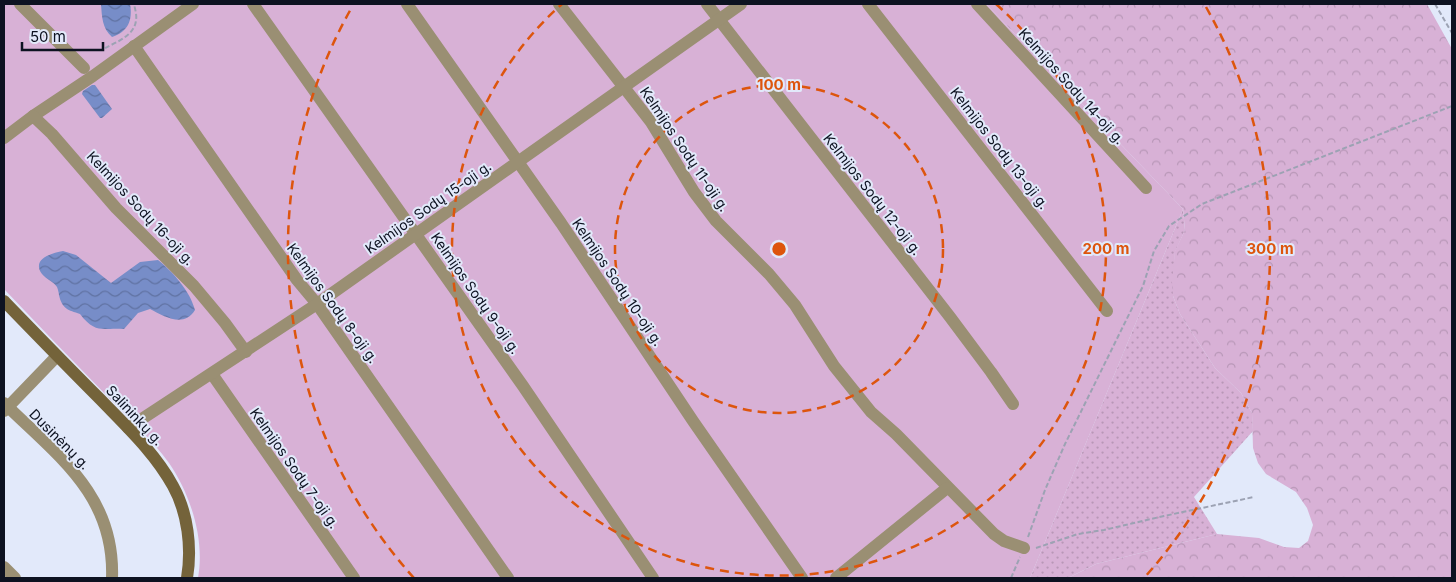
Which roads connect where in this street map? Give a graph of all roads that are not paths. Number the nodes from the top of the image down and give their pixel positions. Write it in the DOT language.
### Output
graph roads {
  1 [pos="20,4"];
  2 [pos="194,4"];
  3 [pos="253,4"];
  4 [pos="407,4"];
  5 [pos="559,4"];
  6 [pos="707,4"];
  7 [pos="741,4"];
  8 [pos="868,4"];
  9 [pos="977,4"];
  10 [pos="719,19"];
  11 [pos="134,46"];
  12 [pos="84,68"];
  13 [pos="625,87"];
  14 [pos="33,116"];
  15 [pos="4,138"];
  16 [pos="518,163"];
  17 [pos="1146,188"];
  18 [pos="416,233"];
  19 [pos="4,301"];
  20 [pos="317,304"];
  21 [pos="1108,311"];
  22 [pos="246,352"];
  23 [pos="57,356"];
  24 [pos="212,374"];
  25 [pos="1013,404"];
  26 [pos="5,407"];
  27 [pos="128,428"];
  28 [pos="947,488"];
  29 [pos="1024,548"];
  30 [pos="4,567"];
  31 [pos="16,578"];
  32 [pos="112,578"];
  33 [pos="187,578"];
  34 [pos="354,578"];
  35 [pos="508,578"];
  36 [pos="653,578"];
  37 [pos="802,578"];
  38 [pos="836,578"];
  1 -- 12 [label="street"];
  2 -- 11 [label="street"];
  3 -- 18 [label="street, Kelmijos Sodų 9-oji g."];
  4 -- 16 [label="street, Kelmijos Sodų 10-oji g."];
  5 -- 13 [label="street, Kelmijos Sodų 11-oji g."];
  6 -- 10 [label="street, Kelmijos Sodų 12-oji g."];
  7 -- 10 [label="street, Kelmijos Sodų 15-oji g."];
  8 -- 21 [label="street, Kelmijos Sodų 13-oji g."];
  9 -- 17 [label="street, Kelmijos Sodų 14-oji g."];
  10 -- 13 [label="street, Kelmijos Sodų 15-oji g."];
  10 -- 25 [label="street, Kelmijos Sodų 12-oji g."];
  11 -- 14 [label="street"];
  11 -- 20 [label="street, Kelmijos Sodų 8-oji g."];
  13 -- 16 [label="street, Kelmijos Sodų 15-oji g."];
  13 -- 28 [label="street, Kelmijos Sodų 11-oji g."];
  14 -- 15 [label="street"];
  14 -- 22 [label="street, Kelmijos Sodų 16-oji g."];
  16 -- 18 [label="street, Kelmijos Sodų 15-oji g."];
  16 -- 37 [label="street, Kelmijos Sodų 10-oji g."];
  18 -- 20 [label="street, Kelmijos Sodų 15-oji g."];
  18 -- 36 [label="street, Kelmijos Sodų 9-oji g."];
  19 -- 23 [label="main road, Salininkų g."];
  20 -- 22 [label="street, Kelmijos Sodų 15-oji g."];
  20 -- 35 [label="street, Kelmijos Sodų 8-oji g."];
  22 -- 24 [label="street, Kelmijos Sodų 15-oji g."];
  23 -- 26 [label="street, Dusinėnų g."];
  23 -- 27 [label="main road, Salininkų g."];
  24 -- 27 [label="street, Kelmijos Sodų 15-oji g."];
  24 -- 34 [label="street, Kelmijos Sodų 7-oji g."];
  26 -- 32 [label="street, Dusinėnų g."];
  27 -- 33 [label="main road, Salininkų g."];
  28 -- 29 [label="street, Kelmijos Sodų 11-oji g."];
  28 -- 38 [label="street"];
  30 -- 31 [label="street"];
}
